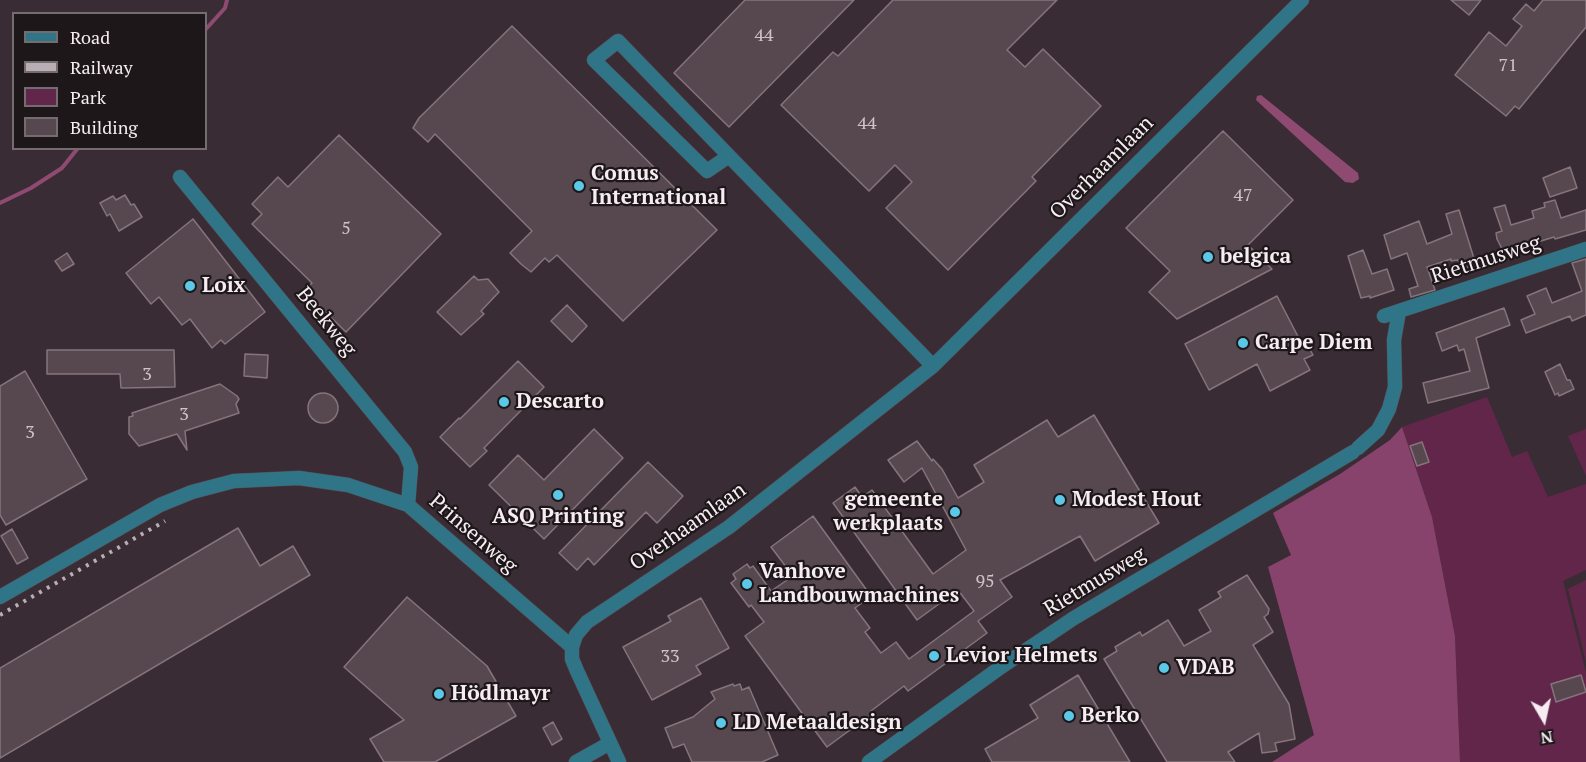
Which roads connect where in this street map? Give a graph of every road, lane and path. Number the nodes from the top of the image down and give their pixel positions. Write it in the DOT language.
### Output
graph roads {
  1 [pos="1302,0"];
  2 [pos="729,156"];
  3 [pos="180,177"];
  4 [pos="1586,249"];
  5 [pos="1398,311"];
  6 [pos="1384,316"];
  7 [pos="933,366"];
  8 [pos="408,505"];
  9 [pos="0,597"];
  10 [pos="572,647"];
  11 [pos="610,743"];
  12 [pos="576,762"];
  13 [pos="619,762"];
  14 [pos="869,762"];
  1 -- 7 [label="street, Overhaamlaan"];
  2 -- 2 [label="street"];
  2 -- 7 [label="street"];
  3 -- 8 [label="street, Beekweg"];
  4 -- 5 [label="street, Rietmusweg"];
  5 -- 6 [label="street, Rietmusweg"];
  5 -- 14 [label="street, Rietmusweg"];
  7 -- 10 [label="street, Overhaamlaan"];
  8 -- 9 [label="street, Prinsenweg"];
  8 -- 10 [label="street, Prinsenweg"];
  10 -- 11 [label="street"];
  11 -- 12 [label="street"];
  11 -- 13 [label="street"];
}
